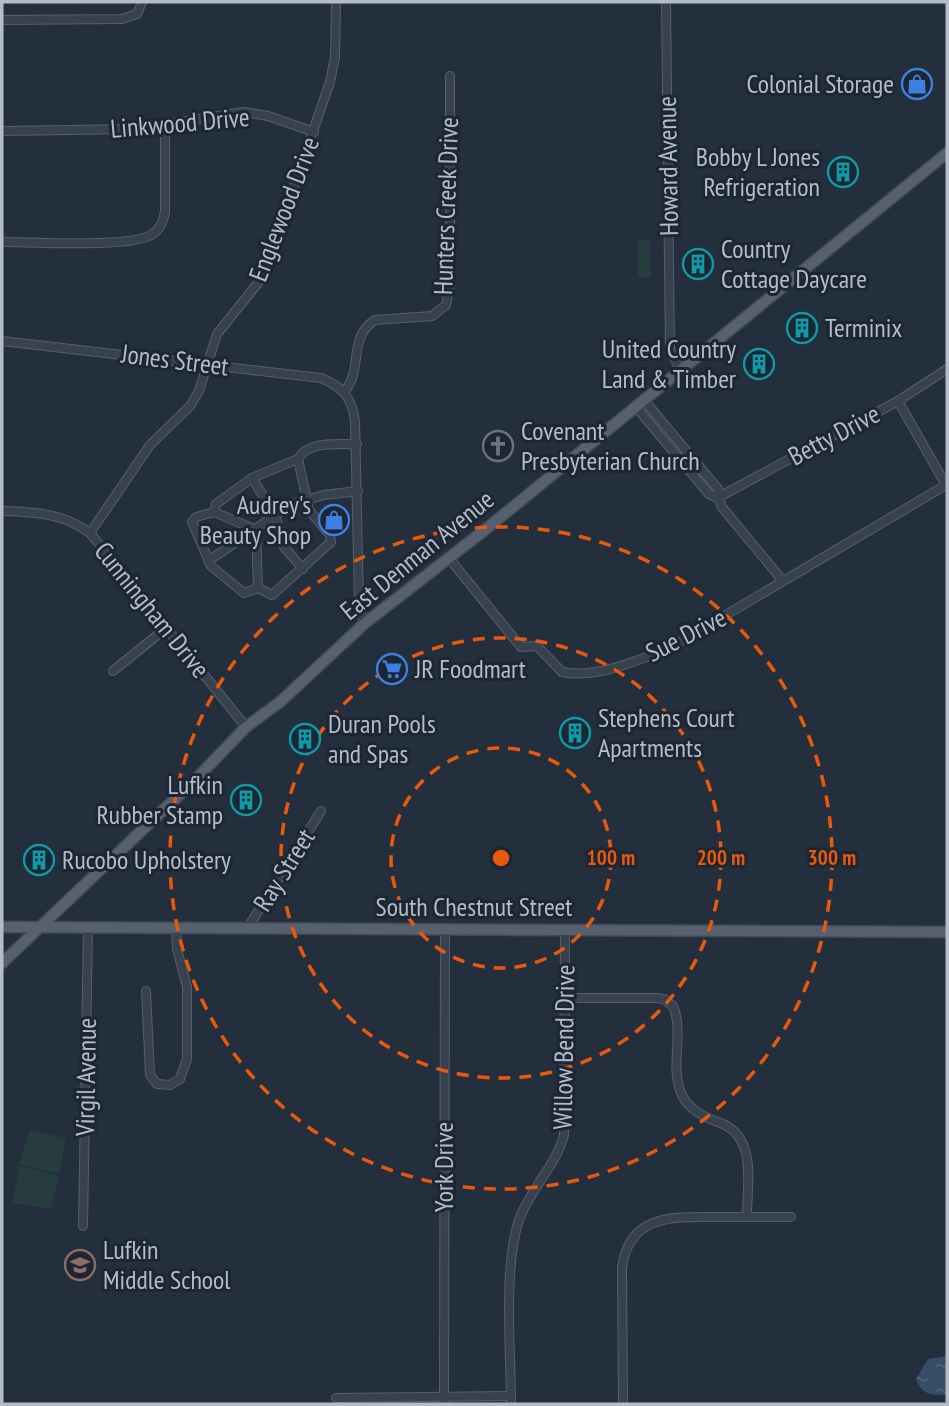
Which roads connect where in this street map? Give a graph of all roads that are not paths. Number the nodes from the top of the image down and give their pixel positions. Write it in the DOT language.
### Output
graph roads {
  1 [pos="142,2"];
  2 [pos="336,2"];
  3 [pos="666,2"];
  4 [pos="2,20"];
  5 [pos="450,76"];
  6 [pos="164,127"];
  7 [pos="2,131"];
  8 [pos="314,132"];
  9 [pos="947,153"];
  10 [pos="2,242"];
  11 [pos="2,341"];
  12 [pos="206,363"];
  13 [pos="947,369"];
  14 [pos="680,370"];
  15 [pos="344,392"];
  16 [pos="898,401"];
  17 [pos="640,404"];
  18 [pos="357,444"];
  19 [pos="298,459"];
  20 [pos="252,478"];
  21 [pos="946,485"];
  22 [pos="358,491"];
  23 [pos="718,498"];
  24 [pos="306,499"];
  25 [pos="2,511"];
  26 [pos="214,512"];
  27 [pos="275,515"];
  28 [pos="256,530"];
  29 [pos="90,533"];
  30 [pos="448,557"];
  31 [pos="208,561"];
  32 [pos="303,569"];
  33 [pos="783,581"];
  34 [pos="258,588"];
  35 [pos="363,624"];
  36 [pos="166,628"];
  37 [pos="113,671"];
  38 [pos="246,727"];
  39 [pos="321,811"];
  40 [pos="176,927"];
  41 [pos="2,928"];
  42 [pos="42,928"];
  43 [pos="88,928"];
  44 [pos="247,929"];
  45 [pos="565,929"];
  46 [pos="445,930"];
  47 [pos="947,932"];
  48 [pos="2,963"];
  49 [pos="146,991"];
  50 [pos="566,998"];
  51 [pos="747,1217"];
  52 [pos="791,1217"];
  53 [pos="83,1226"];
  54 [pos="336,1398"];
  55 [pos="444,1400"];
  56 [pos="511,1400"];
  57 [pos="623,1404"];
  1 -- 4 [label="street"];
  2 -- 8 [label="street, Englewood Drive"];
  3 -- 14 [label="street, Howard Avenue"];
  5 -- 15 [label="street, Hunters Creek Drive"];
  6 -- 7 [label="street, Linkwood Drive"];
  6 -- 8 [label="street, Linkwood Drive"];
  6 -- 10 [label="street"];
  8 -- 12 [label="street, Englewood Drive"];
  9 -- 14 [label="main road, East Denman Avenue"];
  11 -- 12 [label="street, Jones Street"];
  12 -- 15 [label="street, Jones Street"];
  12 -- 29 [label="street, Englewood Drive"];
  13 -- 16 [label="street, Betty Drive"];
  14 -- 17 [label="main road, East Denman Avenue"];
  15 -- 18 [label="street"];
  16 -- 21 [label="street"];
  16 -- 23 [label="street, Betty Drive"];
  17 -- 23 [label="street"];
  17 -- 30 [label="main road, East Denman Avenue"];
  18 -- 19 [label="street"];
  18 -- 22 [label="street"];
  19 -- 20 [label="street"];
  19 -- 24 [label="street"];
  20 -- 26 [label="street"];
  20 -- 27 [label="street"];
  21 -- 33 [label="street, Sue Drive"];
  22 -- 24 [label="street"];
  22 -- 35 [label="street"];
  23 -- 33 [label="street"];
  24 -- 27 [label="street"];
  24 -- 32 [label="street"];
  25 -- 29 [label="street, Cunningham Drive"];
  26 -- 28 [label="street"];
  26 -- 31 [label="street"];
  27 -- 28 [label="street"];
  27 -- 32 [label="street"];
  28 -- 31 [label="street"];
  28 -- 34 [label="street"];
  29 -- 36 [label="street, Cunningham Drive"];
  30 -- 33 [label="street, Sue Drive"];
  30 -- 35 [label="main road, East Denman Avenue"];
  31 -- 34 [label="street"];
  32 -- 34 [label="street"];
  35 -- 38 [label="main road, East Denman Avenue"];
  36 -- 37 [label="street"];
  36 -- 38 [label="street, Cunningham Drive"];
  38 -- 42 [label="main road, East Denman Avenue"];
  39 -- 44 [label="street, Ray Street"];
  40 -- 43 [label="main road, South Chestnut Street"];
  40 -- 44 [label="main road, South Chestnut Street"];
  40 -- 49 [label="street"];
  41 -- 42 [label="main road, South Chestnut Street"];
  42 -- 43 [label="main road, South Chestnut Street"];
  42 -- 48 [label="main road, East Denman Avenue"];
  43 -- 53 [label="street, Virgil Avenue"];
  44 -- 46 [label="main road, South Chestnut Street"];
  45 -- 46 [label="main road, South Chestnut Street"];
  45 -- 47 [label="main road, South Chestnut Street"];
  45 -- 50 [label="street, Willow Bend Drive"];
  46 -- 55 [label="street, York Drive"];
  50 -- 51 [label="street"];
  50 -- 56 [label="street, Willow Bend Drive"];
  51 -- 52 [label="street"];
  51 -- 57 [label="street"];
  54 -- 55 [label="street"];
  55 -- 56 [label="street"];
}
